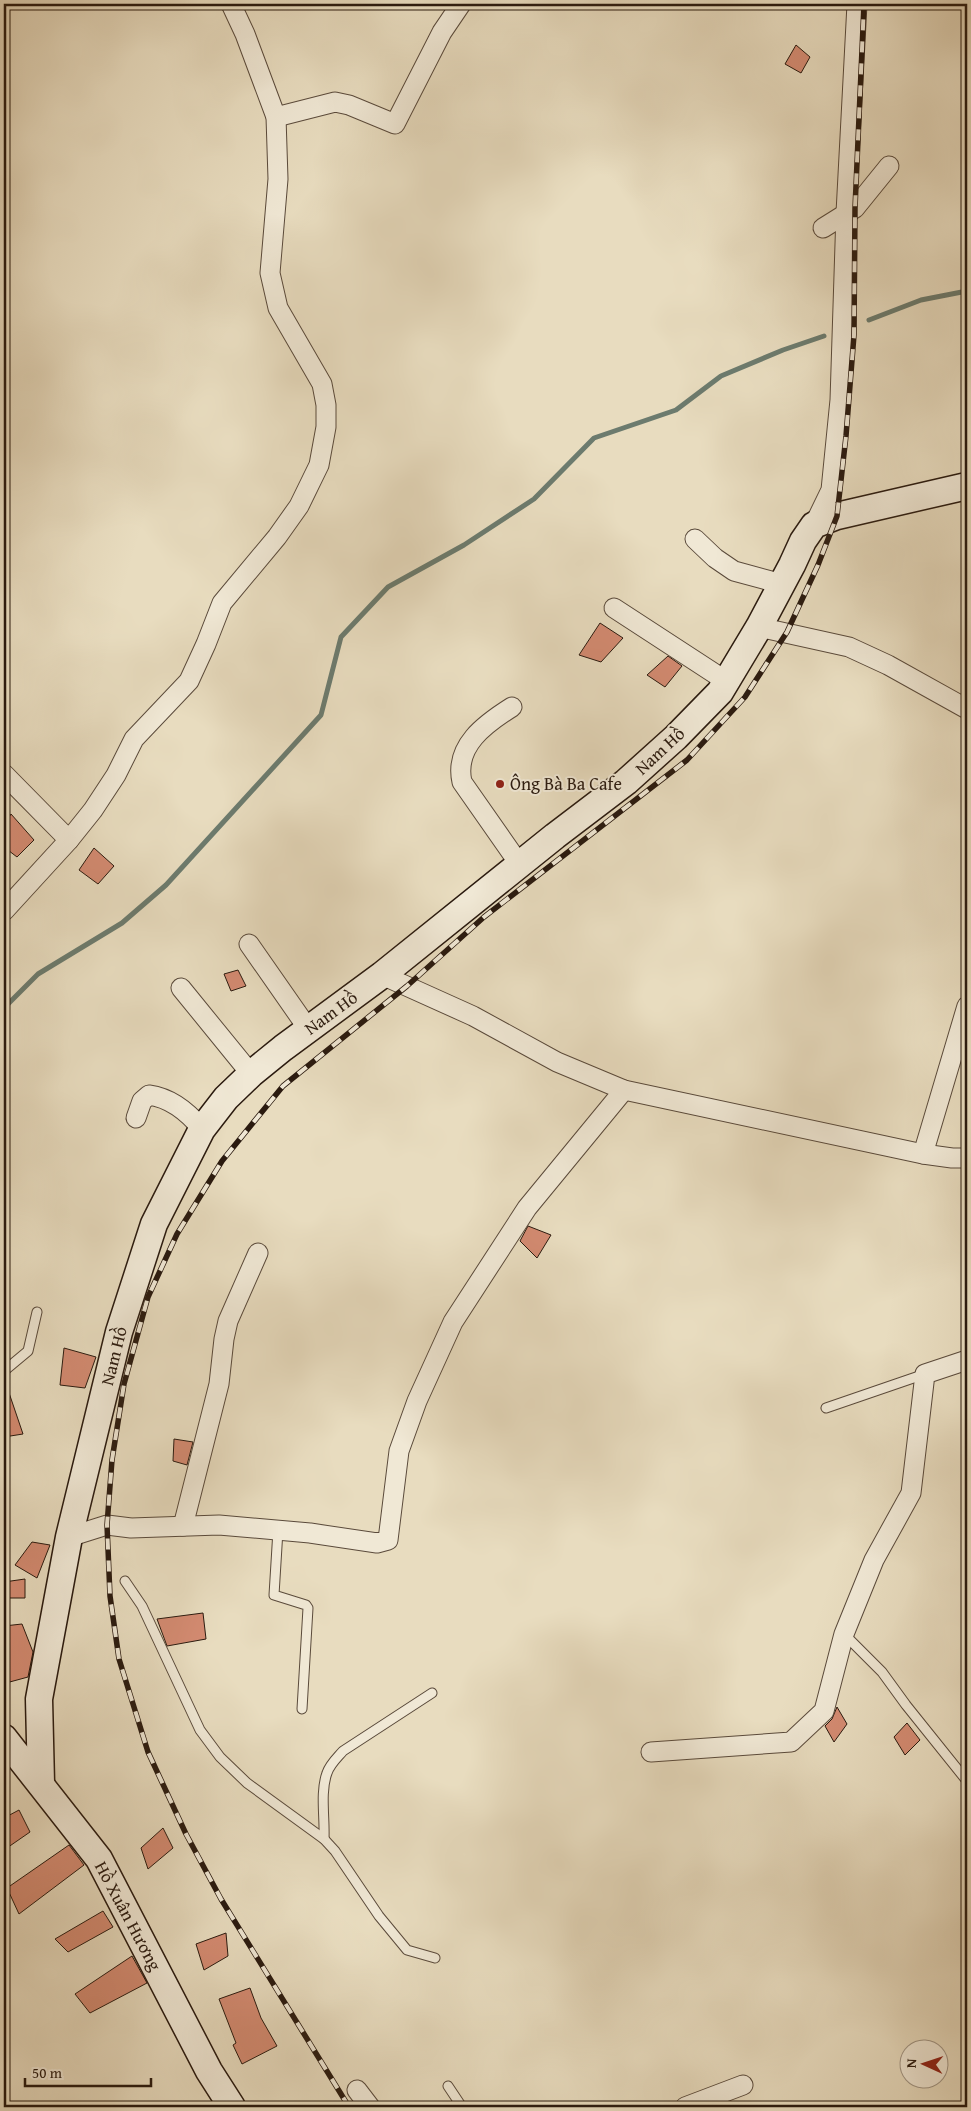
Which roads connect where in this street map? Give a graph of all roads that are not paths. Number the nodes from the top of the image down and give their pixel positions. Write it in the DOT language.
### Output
graph roads {
  1 [pos="231,4"];
  2 [pos="461,4"];
  3 [pos="857,4"];
  4 [pos="276,117"];
  5 [pos="889,166"];
  6 [pos="846,213"];
  7 [pos="823,228"];
  8 [pos="967,486"];
  9 [pos="814,525"];
  10 [pos="695,539"];
  11 [pos="782,584"];
  12 [pos="614,608"];
  13 [pos="759,626"];
  14 [pos="726,681"];
  15 [pos="512,707"];
  16 [pos="967,709"];
  17 [pos="4,774"];
  18 [pos="69,840"];
  19 [pos="520,865"];
  20 [pos="4,911"];
  21 [pos="249,944"];
  22 [pos="382,975"];
  23 [pos="182,988"];
  24 [pos="967,1006"];
  25 [pos="309,1030"];
  26 [pos="251,1074"];
  27 [pos="624,1090"];
  28 [pos="136,1118"];
  29 [pos="202,1129"];
  30 [pos="923,1154"];
  31 [pos="967,1158"];
  32 [pos="258,1253"];
  33 [pos="37,1312"];
  34 [pos="967,1360"];
  35 [pos="4,1371"];
  36 [pos="925,1374"];
  37 [pos="826,1408"];
  38 [pos="183,1526"];
  39 [pos="278,1530"];
  40 [pos="69,1537"];
  41 [pos="125,1582"];
  42 [pos="844,1634"];
  43 [pos="432,1693"];
  44 [pos="302,1709"];
  45 [pos="4,1738"];
  46 [pos="651,1752"];
  47 [pos="967,1782"];
  48 [pos="41,1783"];
  49 [pos="324,1839"];
  50 [pos="435,1958"];
  51 [pos="743,2085"];
  52 [pos="448,2086"];
  53 [pos="357,2090"];
  54 [pos="232,2107"];
  55 [pos="370,2107"];
  56 [pos="462,2107"];
  57 [pos="685,2107"];
  1 -- 4 [label="street"];
  2 -- 4 [label="street"];
  3 -- 6 [label="street"];
  4 -- 18 [label="street"];
  5 -- 6 [label="street"];
  6 -- 7 [label="street"];
  6 -- 9 [label="street"];
  8 -- 9 [label="street"];
  9 -- 11 [label="street, Nam Hồ"];
  10 -- 11 [label="street"];
  11 -- 13 [label="street, Nam Hồ"];
  12 -- 14 [label="street"];
  13 -- 14 [label="street, Nam Hồ"];
  13 -- 16 [label="street"];
  14 -- 19 [label="street, Nam Hồ"];
  15 -- 19 [label="street"];
  17 -- 18 [label="street"];
  18 -- 20 [label="street"];
  19 -- 22 [label="street, Nam Hồ"];
  21 -- 25 [label="street"];
  22 -- 25 [label="street, Nam Hồ"];
  22 -- 27 [label="street"];
  23 -- 26 [label="street"];
  24 -- 30 [label="street"];
  25 -- 26 [label="street, Nam Hồ"];
  26 -- 29 [label="street, Nam Hồ"];
  27 -- 30 [label="street"];
  27 -- 39 [label="street"];
  28 -- 29 [label="street"];
  29 -- 40 [label="street, Nam Hồ"];
  30 -- 31 [label="street"];
  32 -- 38 [label="street"];
  33 -- 35 [label="lane"];
  34 -- 36 [label="street"];
  36 -- 37 [label="lane"];
  36 -- 42 [label="street"];
  38 -- 39 [label="street"];
  38 -- 40 [label="street"];
  39 -- 44 [label="lane"];
  40 -- 48 [label="street, Nam Hồ"];
  41 -- 49 [label="lane"];
  42 -- 46 [label="street"];
  42 -- 47 [label="lane"];
  43 -- 49 [label="lane"];
  45 -- 48 [label="street, Hồ Xuân Hương"];
  48 -- 54 [label="street, Hồ Xuân Hương"];
  49 -- 50 [label="lane"];
  51 -- 57 [label="street"];
  52 -- 56 [label="lane"];
  53 -- 55 [label="street"];
}
